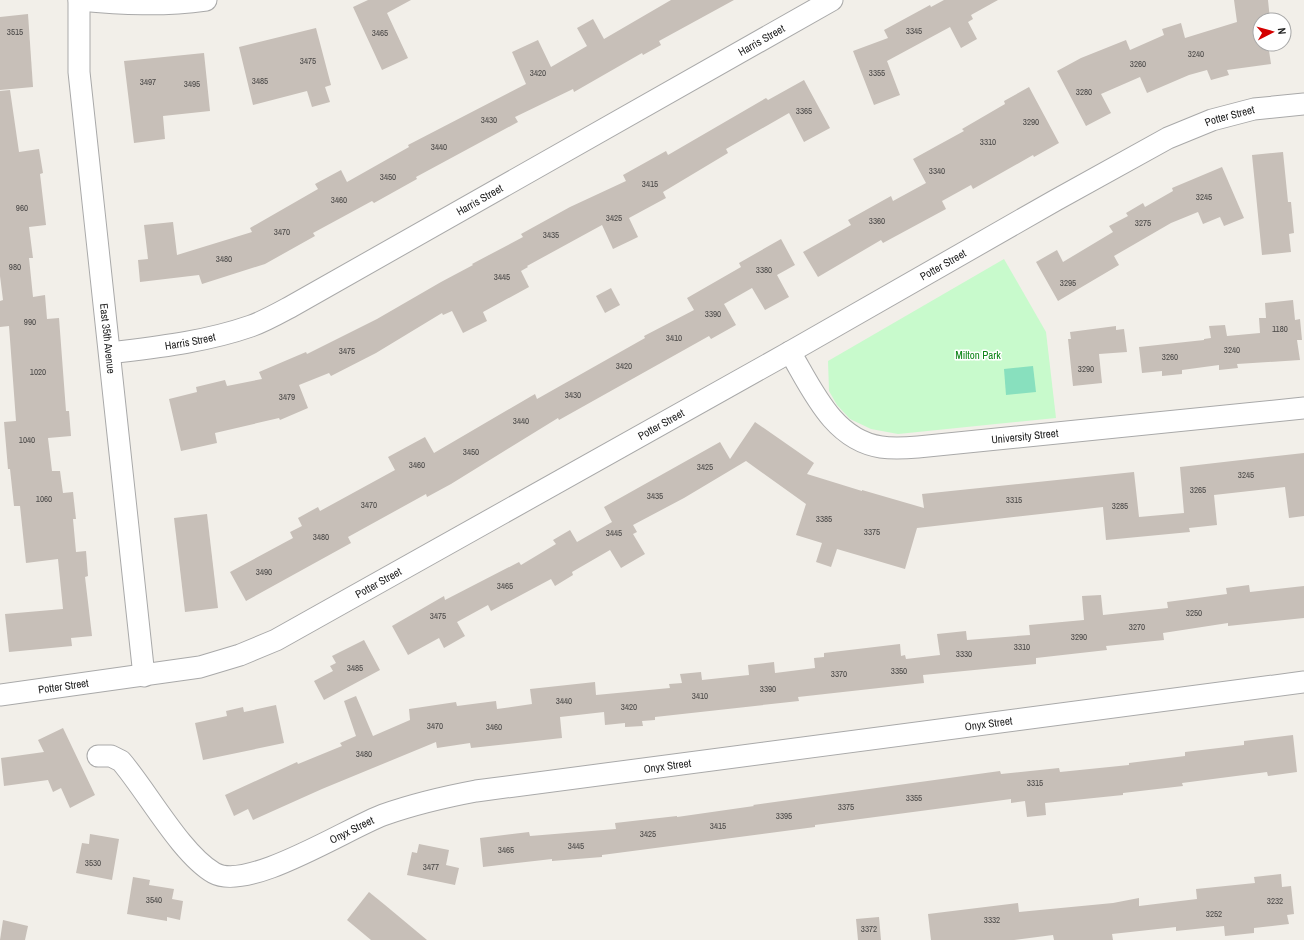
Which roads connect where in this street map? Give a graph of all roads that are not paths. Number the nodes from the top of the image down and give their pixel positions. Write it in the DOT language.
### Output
graph roads {
  1 [pos="79,0"];
  2 [pos="206,0"];
  3 [pos="832,0"];
  4 [pos="1304,104"];
  5 [pos="790,352"];
  6 [pos="110,353"];
  7 [pos="1304,408"];
  8 [pos="144,676"];
  9 [pos="1304,682"];
  10 [pos="0,695"];
  11 [pos="98,756"];
  1 -- 2 [label="street"];
  1 -- 6 [label="street, East 35th Avenue"];
  3 -- 6 [label="street, Harris Street"];
  4 -- 5 [label="street, Potter Street"];
  5 -- 7 [label="street, University Street"];
  5 -- 8 [label="street, Potter Street"];
  6 -- 8 [label="street, East 35th Avenue"];
  8 -- 10 [label="street, Potter Street"];
  9 -- 11 [label="street, Onyx Street"];
}
